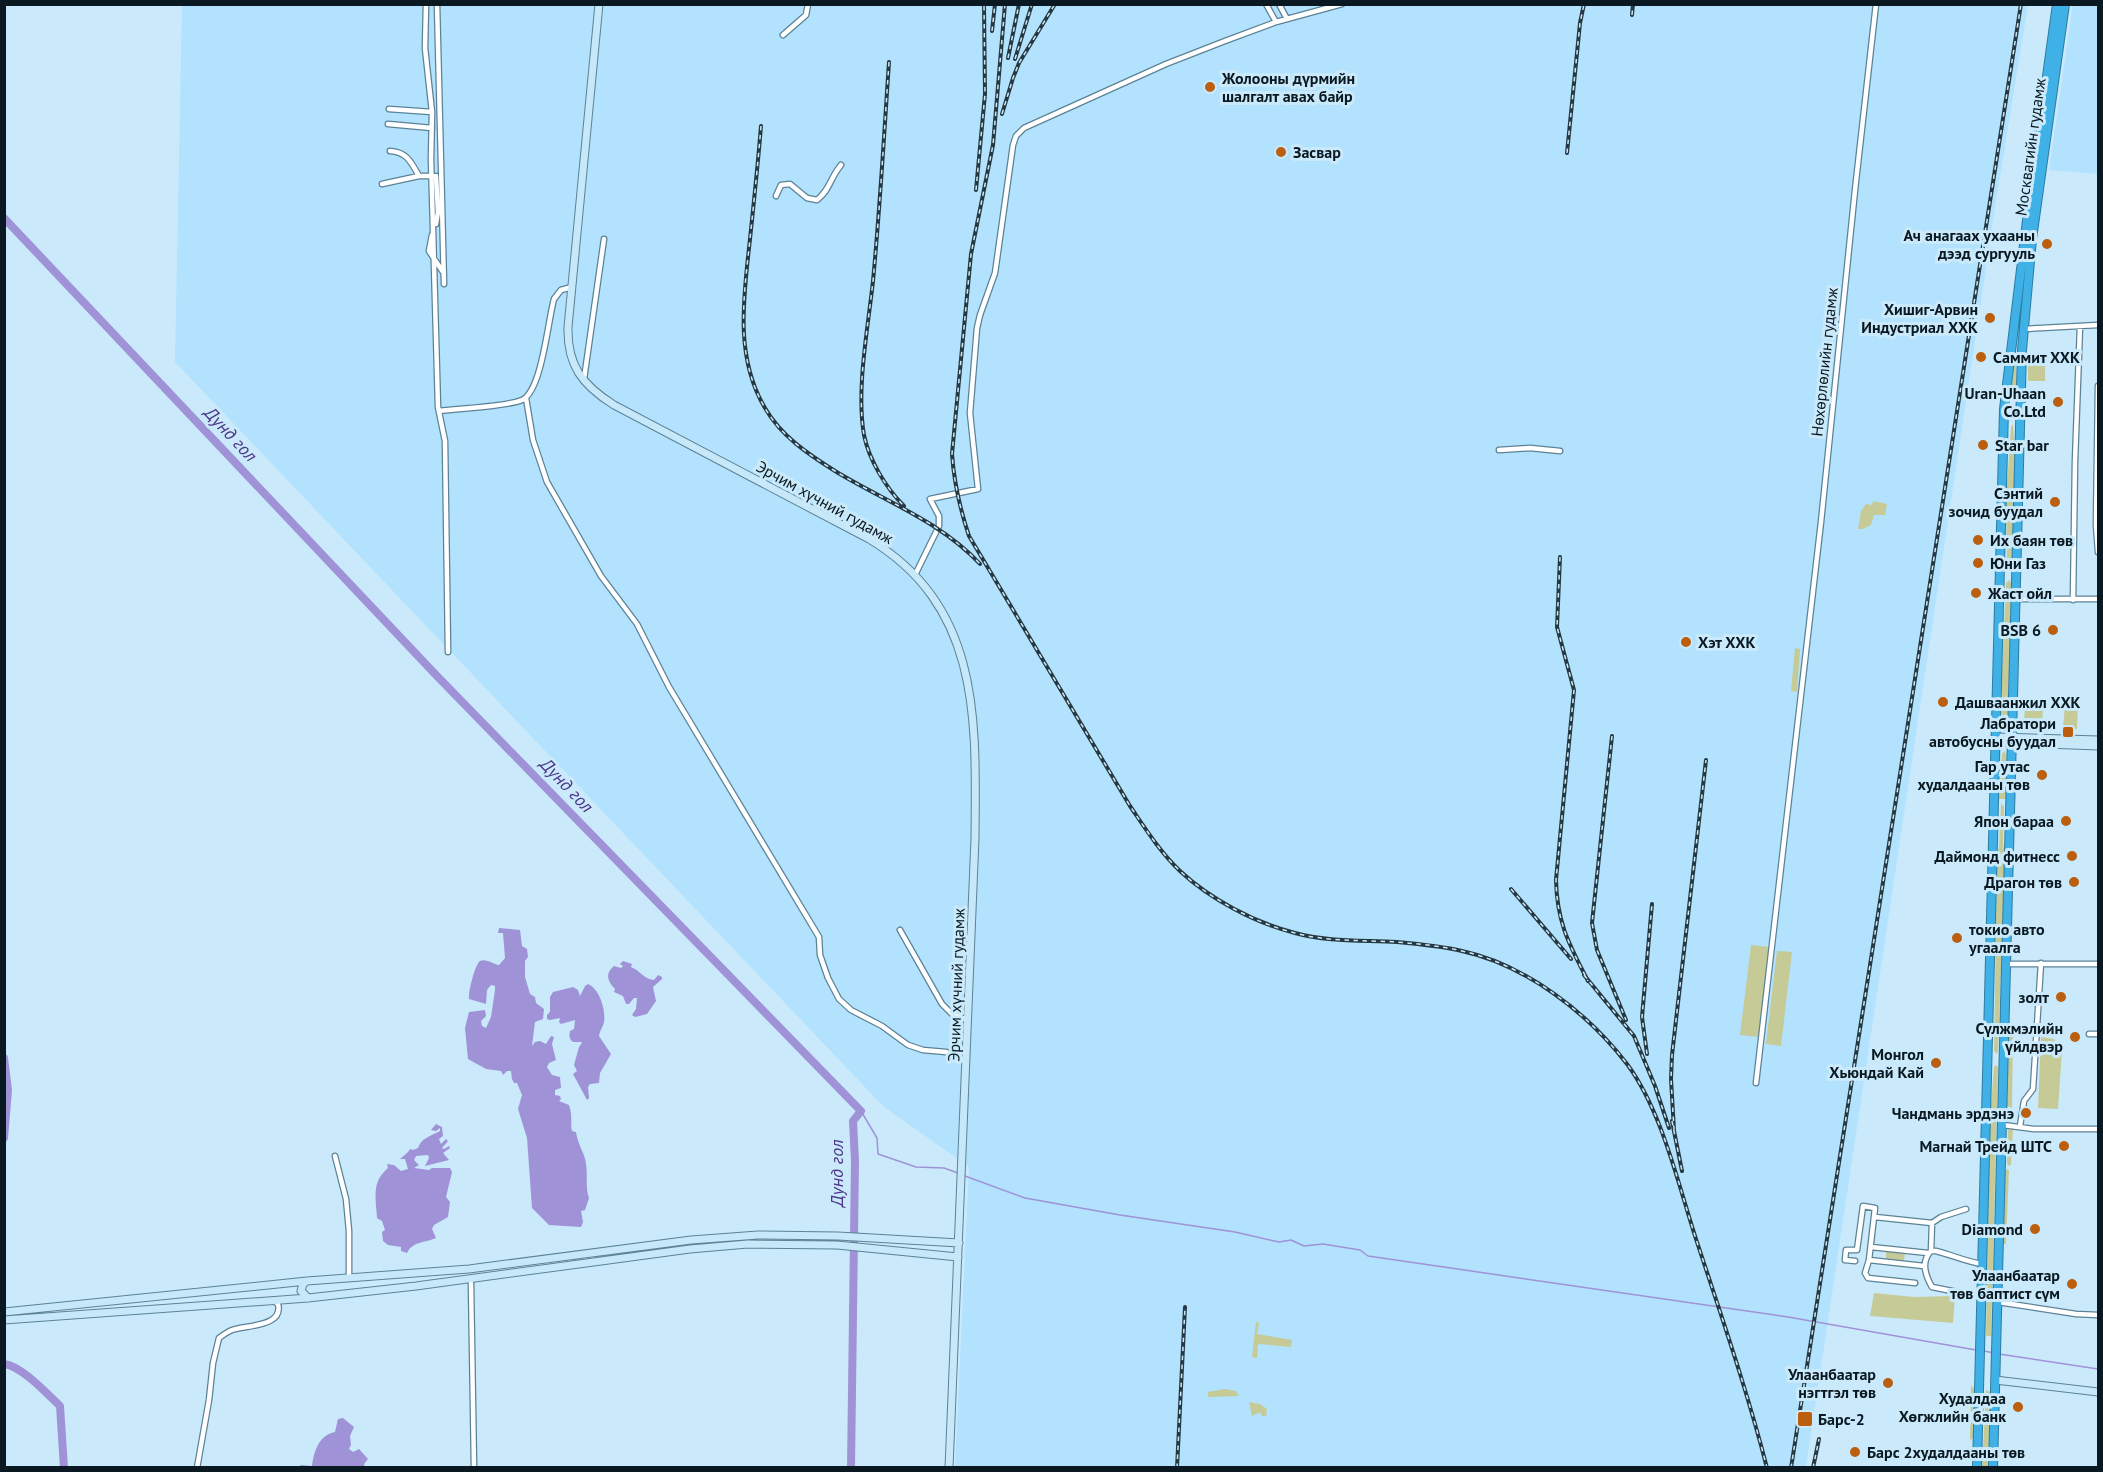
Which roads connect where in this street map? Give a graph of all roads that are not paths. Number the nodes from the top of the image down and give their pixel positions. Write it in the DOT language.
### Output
graph roads {
  1 [pos="426,4"];
  2 [pos="437,4"];
  3 [pos="599,4"];
  4 [pos="808,4"];
  5 [pos="1266,4"];
  6 [pos="1279,4"];
  7 [pos="1342,4"];
  8 [pos="1876,4"];
  9 [pos="2057,4"];
  10 [pos="2065,4"];
  11 [pos="1287,19"];
  12 [pos="1276,22"];
  13 [pos="783,35"];
  14 [pos="428,70"];
  15 [pos="439,86"];
  16 [pos="389,109"];
  17 [pos="432,112"];
  18 [pos="388,124"];
  19 [pos="432,128"];
  20 [pos="390,151"];
  21 [pos="841,165"];
  22 [pos="419,176"];
  23 [pos="436,176"];
  24 [pos="382,184"];
  25 [pos="776,196"];
  26 [pos="604,239"];
  27 [pos="435,261"];
  28 [pos="444,274"];
  29 [pos="444,284"];
  30 [pos="572,287"];
  31 [pos="2098,325"];
  32 [pos="2080,326"];
  33 [pos="2019,329"];
  34 [pos="584,380"];
  35 [pos="2098,386"];
  36 [pos="526,398"];
  37 [pos="2004,409"];
  38 [pos="2021,410"];
  39 [pos="439,411"];
  40 [pos="1499,450"];
  41 [pos="1560,452"];
  42 [pos="2098,552"];
  43 [pos="2001,563"];
  44 [pos="2017,564"];
  45 [pos="915,575"];
  46 [pos="2000,580"];
  47 [pos="2017,583"];
  48 [pos="2017,599"];
  49 [pos="2098,599"];
  50 [pos="2073,600"];
  51 [pos="448,652"];
  52 [pos="1996,740"];
  53 [pos="2013,740"];
  54 [pos="2098,740"];
  55 [pos="2098,746"];
  56 [pos="2011,809"];
  57 [pos="1994,810"];
  58 [pos="900,930"];
  59 [pos="2041,963"];
  60 [pos="2007,964"];
  61 [pos="2098,964"];
  62 [pos="968,1020"];
  63 [pos="2089,1034"];
  64 [pos="2098,1034"];
  65 [pos="1987,1059"];
  66 [pos="2004,1059"];
  67 [pos="966,1061"];
  68 [pos="1756,1083"];
  69 [pos="2002,1125"];
  70 [pos="2020,1126"];
  71 [pos="2098,1129"];
  72 [pos="335,1156"];
  73 [pos="1966,1209"];
  74 [pos="1875,1217"];
  75 [pos="1932,1223"];
  76 [pos="958,1243"];
  77 [pos="1871,1249"];
  78 [pos="1857,1250"];
  79 [pos="1929,1252"];
  80 [pos="958,1257"];
  81 [pos="1869,1260"];
  82 [pos="1855,1261"];
  83 [pos="1982,1264"];
  84 [pos="1924,1266"];
  85 [pos="349,1278"];
  86 [pos="307,1281"];
  87 [pos="471,1283"];
  88 [pos="1915,1283"];
  89 [pos="269,1285"];
  90 [pos="1957,1292"];
  91 [pos="308,1298"];
  92 [pos="274,1301"];
  93 [pos="1998,1302"];
  94 [pos="2098,1315"];
  95 [pos="7,1316"];
  96 [pos="1995,1375"];
  97 [pos="2098,1392"];
  98 [pos="197,1467"];
  99 [pos="474,1467"];
  100 [pos="949,1467"];
  101 [pos="1977,1467"];
  102 [pos="1993,1467"];
  1 -- 14 [label="street"];
  2 -- 15 [label="street"];
  3 -- 30 [label="main road, Эрчим хүчний гудамж"];
  4 -- 13 [label="street"];
  5 -- 12 [label="street"];
  6 -- 11 [label="street"];
  7 -- 11 [label="street"];
  8 -- 68 [label="street, Нөхөрлөлийн гудамж"];
  9 -- 33 [label="highway, Москвагийн гудамж"];
  10 -- 33 [label="highway, Москвагийн гудамж"];
  11 -- 12 [label="street"];
  12 -- 45 [label="street"];
  14 -- 15 [label="street"];
  14 -- 17 [label="street"];
  15 -- 23 [label="street"];
  16 -- 17 [label="street"];
  17 -- 19 [label="street"];
  18 -- 19 [label="street"];
  19 -- 23 [label="street"];
  20 -- 22 [label="street"];
  21 -- 25 [label="street"];
  22 -- 23 [label="street"];
  22 -- 24 [label="street"];
  23 -- 27 [label="street"];
  23 -- 28 [label="street"];
  26 -- 34 [label="street"];
  27 -- 28 [label="street"];
  27 -- 39 [label="street"];
  28 -- 29 [label="street"];
  30 -- 34 [label="main road, Эрчим хүчний гудамж"];
  30 -- 36 [label="street"];
  31 -- 32 [label="street"];
  32 -- 33 [label="street"];
  32 -- 50 [label="street"];
  33 -- 37 [label="highway"];
  33 -- 38 [label="highway"];
  34 -- 45 [label="main road, Эрчим хүчний гудамж"];
  35 -- 42 [label="street"];
  36 -- 39 [label="street"];
  36 -- 67 [label="street"];
  37 -- 38 [label="highway"];
  37 -- 43 [label="highway"];
  38 -- 44 [label="highway"];
  39 -- 51 [label="street"];
  40 -- 41 [label="street"];
  43 -- 44 [label="highway"];
  43 -- 46 [label="highway"];
  44 -- 47 [label="highway"];
  45 -- 62 [label="main road, Эрчим хүчний гудамж"];
  46 -- 47 [label="highway"];
  46 -- 52 [label="highway"];
  47 -- 48 [label="highway"];
  48 -- 50 [label="street"];
  48 -- 53 [label="highway"];
  49 -- 50 [label="street"];
  52 -- 53 [label="main road"];
  52 -- 57 [label="highway"];
  53 -- 54 [label="main road"];
  53 -- 55 [label="main road"];
  53 -- 56 [label="highway"];
  56 -- 57 [label="highway"];
  56 -- 60 [label="highway"];
  57 -- 65 [label="highway"];
  58 -- 62 [label="street"];
  59 -- 60 [label="street"];
  59 -- 61 [label="street"];
  59 -- 70 [label="street"];
  60 -- 66 [label="highway"];
  62 -- 67 [label="main road, Эрчим хүчний гудамж"];
  63 -- 64 [label="street"];
  65 -- 66 [label="highway"];
  65 -- 83 [label="highway"];
  66 -- 69 [label="highway"];
  67 -- 76 [label="main road, Эрчим хүчний гудамж"];
  69 -- 70 [label="street"];
  69 -- 93 [label="highway"];
  70 -- 71 [label="street"];
  72 -- 85 [label="street"];
  73 -- 75 [label="street"];
  74 -- 75 [label="street"];
  74 -- 77 [label="street"];
  74 -- 78 [label="street"];
  75 -- 79 [label="street"];
  76 -- 80 [label="main road"];
  76 -- 85 [label="main road"];
  77 -- 78 [label="street"];
  77 -- 79 [label="street"];
  77 -- 81 [label="street"];
  78 -- 82 [label="street"];
  79 -- 83 [label="street"];
  79 -- 84 [label="street"];
  80 -- 91 [label="main road"];
  80 -- 100 [label="main road"];
  81 -- 84 [label="street"];
  81 -- 88 [label="street"];
  83 -- 101 [label="highway"];
  84 -- 90 [label="street"];
  85 -- 86 [label="main road"];
  86 -- 89 [label="main road"];
  86 -- 91 [label="main road"];
  87 -- 99 [label="street"];
  89 -- 92 [label="main road"];
  89 -- 95 [label="main road"];
  91 -- 92 [label="main road"];
  92 -- 95 [label="main road"];
  92 -- 98 [label="street"];
  93 -- 94 [label="street"];
  93 -- 96 [label="highway"];
  96 -- 97 [label="main road"];
  96 -- 102 [label="highway"];
}
